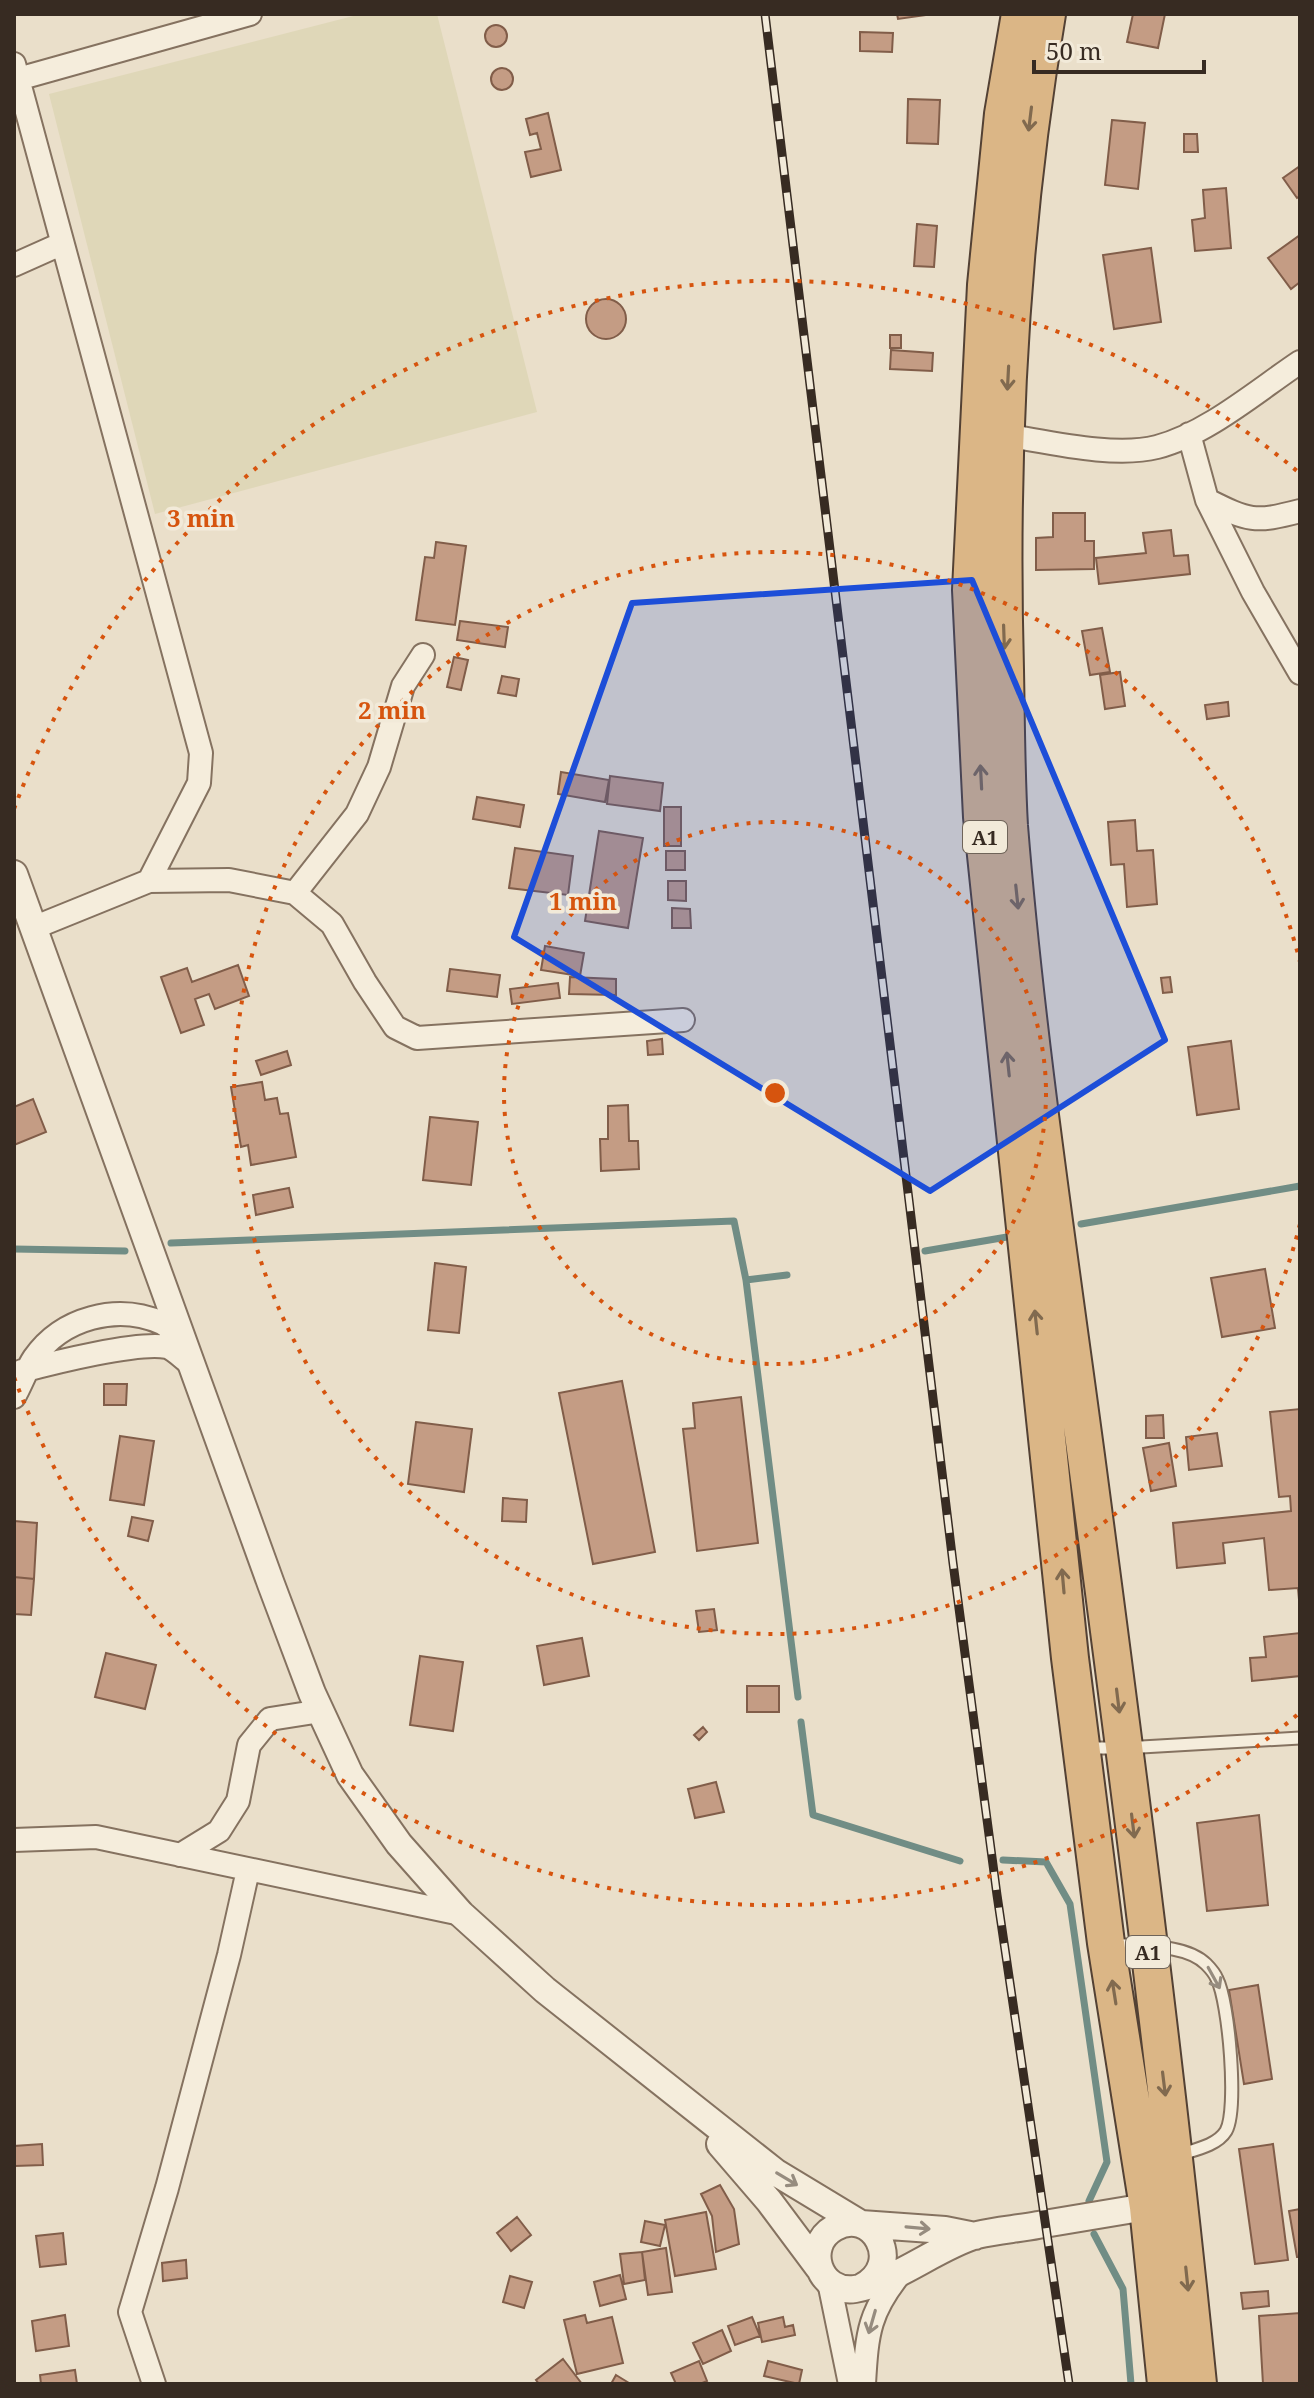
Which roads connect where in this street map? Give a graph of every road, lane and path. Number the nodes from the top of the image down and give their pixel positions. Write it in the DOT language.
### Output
graph roads {
  1 [pos="250,14"];
  2 [pos="1020,14"];
  3 [pos="1047,14"];
  4 [pos="16,71"];
  5 [pos="61,244"];
  6 [pos="14,265"];
  7 [pos="1300,362"];
  8 [pos="1189,434"];
  9 [pos="1004,435"];
  10 [pos="1207,500"];
  11 [pos="1300,511"];
  12 [pos="423,655"];
  13 [pos="1300,673"];
  14 [pos="14,874"];
  15 [pos="149,881"];
  16 [pos="295,893"];
  17 [pos="33,928"];
  18 [pos="683,1020"];
  19 [pos="188,1356"];
  20 [pos="22,1371"];
  21 [pos="14,1397"];
  22 [pos="321,1711"];
  23 [pos="1300,1738"];
  24 [pos="1082,1748"];
  25 [pos="1124,1748"];
  26 [pos="14,1840"];
  27 [pos="180,1855"];
  28 [pos="248,1870"];
  29 [pos="461,1914"];
  30 [pos="1106,1943"];
  31 [pos="1147,1947"];
  32 [pos="636,2064"];
  33 [pos="1173,2156"];
  34 [pos="1164,2204"];
  35 [pos="861,2224"];
  36 [pos="975,2236"];
  37 [pos="904,2269"];
  38 [pos="824,2275"];
  39 [pos="862,2287"];
  40 [pos="154,2384"];
  41 [pos="850,2384"];
  42 [pos="864,2384"];
  43 [pos="1166,2384"];
  44 [pos="1198,2384"];
  1 -- 4 [label="street"];
  24 -- 2 [label="highway, A1, one-way"];
  3 -- 9 [label="highway, A1, one-way"];
  4 -- 5 [label="street"];
  5 -- 6 [label="street"];
  5 -- 15 [label="street"];
  7 -- 8 [label="street"];
  8 -- 9 [label="street"];
  8 -- 10 [label="street"];
  9 -- 25 [label="highway, A1, one-way"];
  10 -- 11 [label="street"];
  10 -- 13 [label="street"];
  12 -- 16 [label="street"];
  14 -- 17 [label="street"];
  15 -- 16 [label="street"];
  15 -- 17 [label="street"];
  16 -- 18 [label="street"];
  17 -- 19 [label="street"];
  19 -- 20 [label="street"];
  19 -- 20 [label="street"];
  19 -- 22 [label="street"];
  20 -- 21 [label="street"];
  22 -- 27 [label="street"];
  22 -- 29 [label="street"];
  23 -- 25 [label="lane"];
  24 -- 25 [label="lane"];
  24 -- 30 [label="highway, A1"];
  25 -- 31 [label="highway, A1, one-way"];
  26 -- 27 [label="street"];
  27 -- 28 [label="street"];
  28 -- 29 [label="street"];
  28 -- 40 [label="street"];
  29 -- 32 [label="street"];
  30 -- 31 [label="lane"];
  34 -- 30 [label="highway, A1, one-way"];
  31 -- 33 [label="highway, A1, one-way"];
  31 -- 33 [label="lane, one-way"];
  32 -- 35 [label="street, one-way"];
  32 -- 38 [label="street"];
  33 -- 34 [label="highway, A1"];
  34 -- 36 [label="street"];
  34 -- 43 [label="highway, A1"];
  34 -- 44 [label="highway, A1, one-way"];
  35 -- 36 [label="street, one-way"];
  35 -- 38 [label="street"];
  35 -- 39 [label="street"];
  36 -- 37 [label="street"];
  37 -- 39 [label="street"];
  37 -- 42 [label="street, one-way"];
  38 -- 39 [label="street"];
  38 -- 41 [label="street"];
}
